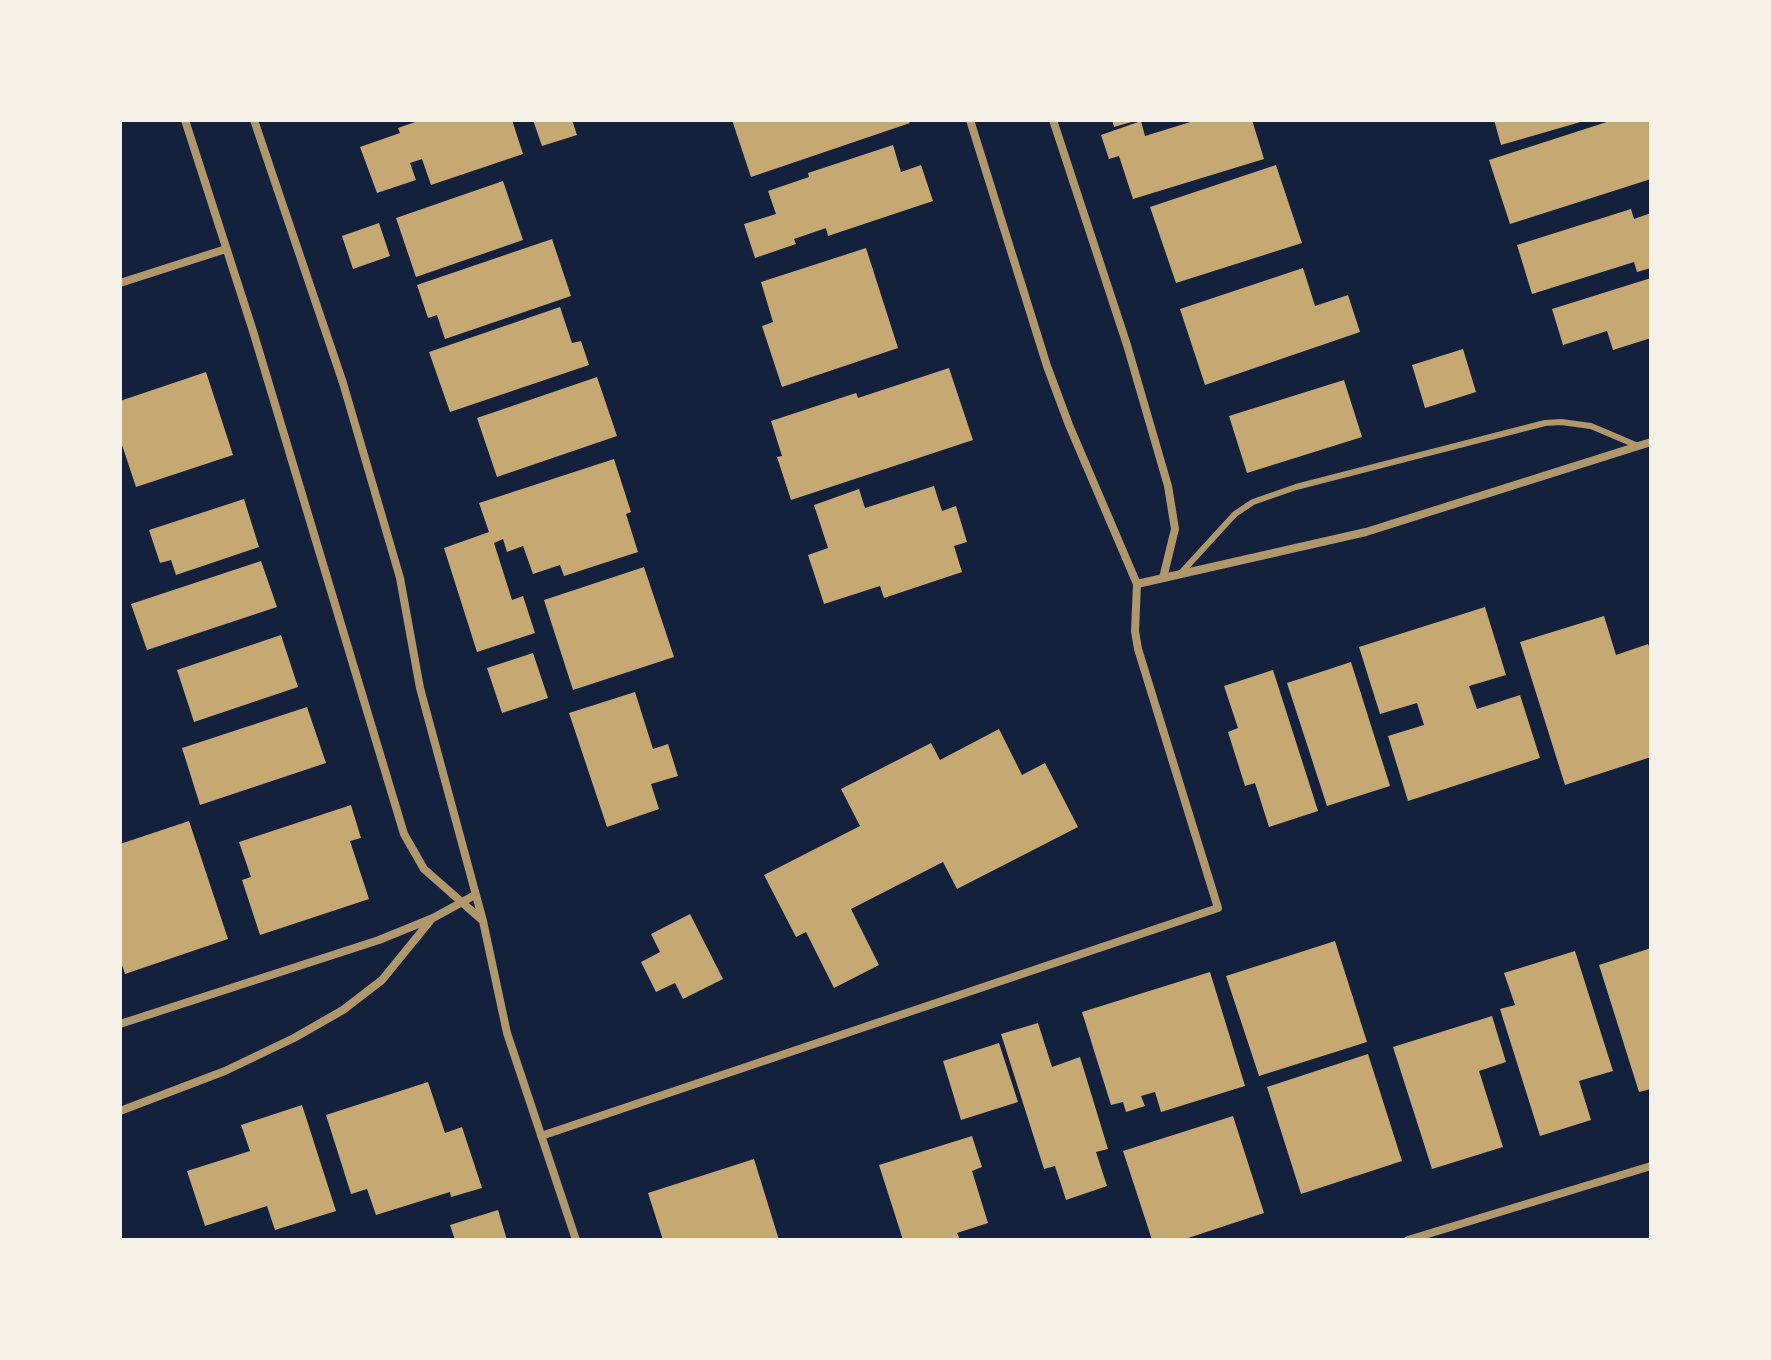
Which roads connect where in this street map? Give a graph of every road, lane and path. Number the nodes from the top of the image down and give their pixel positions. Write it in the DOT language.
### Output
graph roads {
  1 [pos="185,120"];
  2 [pos="254,120"];
  3 [pos="970,120"];
  4 [pos="1053,120"];
  5 [pos="226,249"];
  6 [pos="120,283"];
  7 [pos="1651,442"];
  8 [pos="1638,446"];
  9 [pos="1180,574"];
  10 [pos="1163,578"];
  11 [pos="1137,584"];
  12 [pos="475,895"];
  13 [pos="462,902"];
  14 [pos="433,918"];
  15 [pos="483,921"];
  16 [pos="120,1024"];
  17 [pos="120,1111"];
  18 [pos="541,1136"];
  19 [pos="1651,1166"];
  20 [pos="576,1240"];
  21 [pos="1408,1240"];
  1 -- 5 [label="street"];
  2 -- 12 [label="street"];
  3 -- 11 [label="street"];
  4 -- 10 [label="street"];
  5 -- 6 [label="street"];
  5 -- 13 [label="street"];
  7 -- 8 [label="street"];
  8 -- 9 [label="street"];
  8 -- 9 [label="lane"];
  9 -- 10 [label="street"];
  10 -- 11 [label="street"];
  11 -- 18 [label="street"];
  12 -- 13 [label="street"];
  12 -- 15 [label="street"];
  13 -- 14 [label="street"];
  13 -- 15 [label="street"];
  14 -- 16 [label="street"];
  14 -- 17 [label="street"];
  15 -- 18 [label="street"];
  18 -- 20 [label="street"];
  19 -- 21 [label="street"];
}
